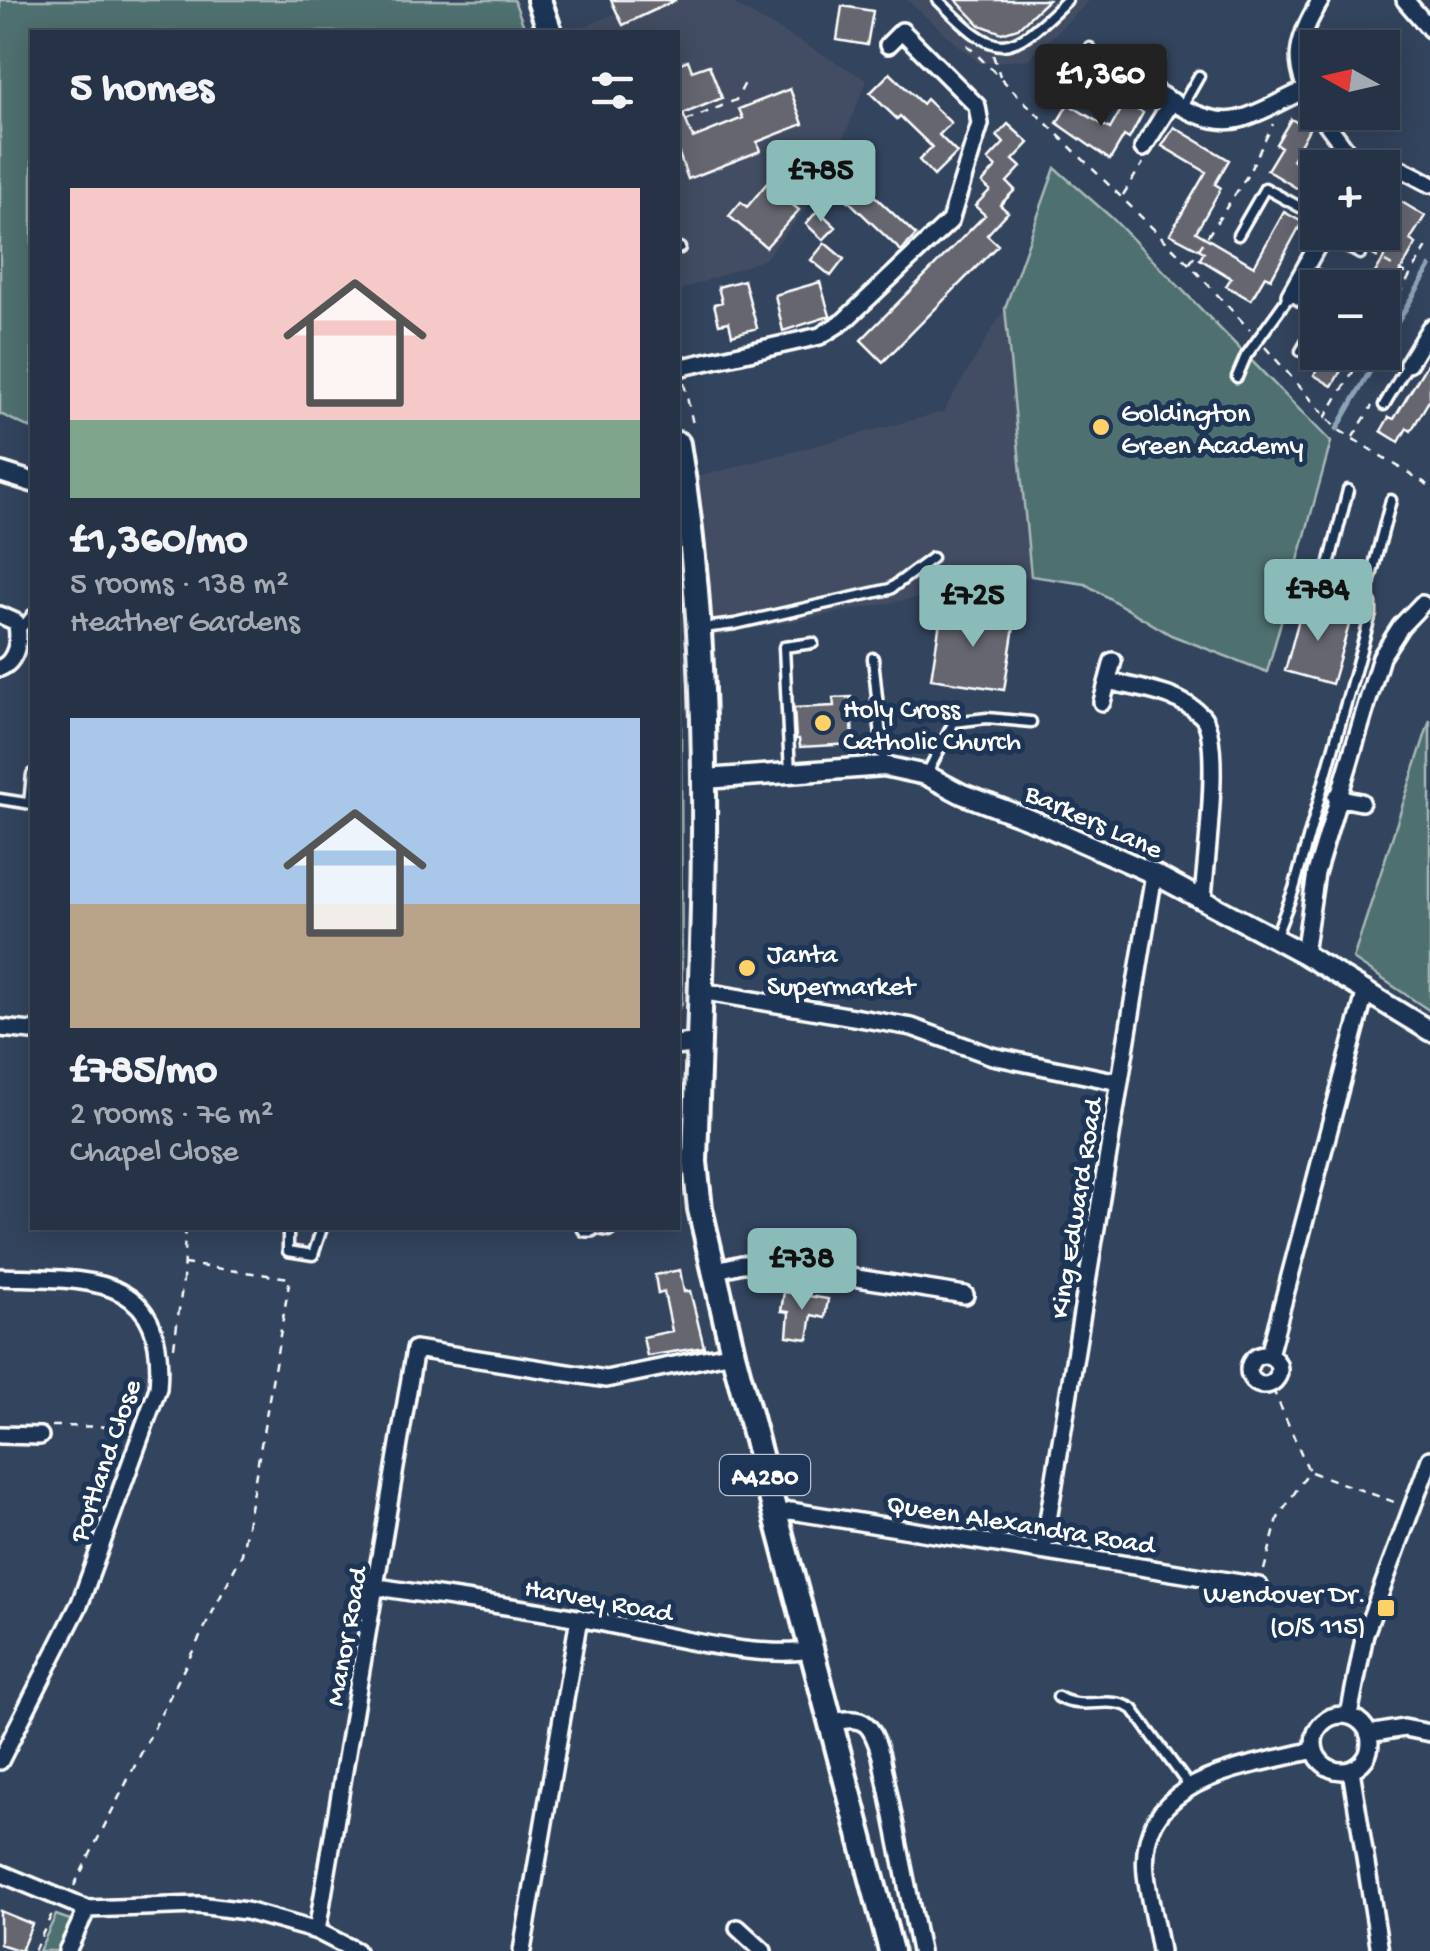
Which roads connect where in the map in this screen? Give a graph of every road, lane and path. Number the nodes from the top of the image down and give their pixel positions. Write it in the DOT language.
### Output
graph roads {
  1 [pos="539,0"];
  2 [pos="938,0"];
  3 [pos="1068,0"];
  4 [pos="1321,0"];
  5 [pos="1404,0"];
  6 [pos="549,30"];
  7 [pos="1305,30"];
  8 [pos="1430,30"];
  9 [pos="961,39"];
  10 [pos="990,44"];
  11 [pos="888,45"];
  12 [pos="1090,48"];
  13 [pos="1159,57"];
  14 [pos="1199,76"];
  15 [pos="1000,78"];
  16 [pos="746,81"];
  17 [pos="1142,84"];
  18 [pos="1300,92"];
  19 [pos="1285,98"];
  20 [pos="1177,104"];
  21 [pos="686,121"];
  22 [pos="1143,148"];
  23 [pos="1400,167"];
  24 [pos="1430,184"];
  25 [pos="1121,197"];
  26 [pos="1300,207"];
  27 [pos="1238,235"];
  28 [pos="1430,242"];
  29 [pos="1315,250"];
  30 [pos="1353,250"];
  31 [pos="1360,254"];
  32 [pos="1189,264"];
  33 [pos="1410,276"];
  34 [pos="1400,293"];
  35 [pos="1290,295"];
  36 [pos="1300,301"];
  37 [pos="1430,328"];
  38 [pos="1259,341"];
  39 [pos="1425,348"];
  40 [pos="1408,364"];
  41 [pos="680,368"];
  42 [pos="1354,370"];
  43 [pos="680,377"];
  44 [pos="1237,377"];
  45 [pos="1384,405"];
  46 [pos="1325,418"];
  47 [pos="687,443"];
  48 [pos="0,472"];
  49 [pos="30,481"];
  50 [pos="1430,486"];
  51 [pos="1348,490"];
  52 [pos="1392,500"];
  53 [pos="932,558"];
  54 [pos="1366,596"];
  55 [pos="1422,604"];
  56 [pos="0,616"];
  57 [pos="30,617"];
  58 [pos="698,628"];
  59 [pos="18,631"];
  60 [pos="813,643"];
  61 [pos="873,658"];
  62 [pos="1113,661"];
  63 [pos="0,668"];
  64 [pos="1108,680"];
  65 [pos="1102,702"];
  66 [pos="1031,722"];
  67 [pos="884,766"];
  68 [pos="790,774"];
  69 [pos="926,775"];
  70 [pos="706,779"];
  71 [pos="1336,797"];
  72 [pos="0,799"];
  73 [pos="1362,802"];
  74 [pos="30,804"];
  75 [pos="1154,874"];
  76 [pos="1203,899"];
  77 [pos="1275,938"];
  78 [pos="1304,954"];
  79 [pos="1366,990"];
  80 [pos="700,991"];
  81 [pos="0,1028"];
  82 [pos="30,1031"];
  83 [pos="1430,1031"];
  84 [pos="688,1044"];
  85 [pos="1120,1082"];
  86 [pos="184,1230"];
  87 [pos="288,1230"];
  88 [pos="321,1230"];
  89 [pos="603,1230"];
  90 [pos="610,1231"];
  91 [pos="184,1264"];
  92 [pos="714,1272"];
  93 [pos="0,1277"];
  94 [pos="965,1295"];
  95 [pos="733,1353"];
  96 [pos="173,1356"];
  97 [pos="1271,1385"];
  98 [pos="144,1427"];
  99 [pos="0,1435"];
  100 [pos="40,1436"];
  101 [pos="1430,1459"];
  102 [pos="1309,1471"];
  103 [pos="1412,1508"];
  104 [pos="775,1515"];
  105 [pos="1043,1551"];
  106 [pos="1259,1586"];
  107 [pos="378,1587"];
  108 [pos="579,1618"];
  109 [pos="811,1650"];
  110 [pos="1058,1697"];
  111 [pos="1349,1716"];
  112 [pos="832,1723"];
  113 [pos="1430,1733"];
  114 [pos="1369,1734"];
  115 [pos="1314,1750"];
  116 [pos="0,1761"];
  117 [pos="1352,1770"];
  118 [pos="1189,1786"];
  119 [pos="0,1873"];
  120 [pos="62,1900"];
  121 [pos="87,1909"];
  122 [pos="738,1928"];
  123 [pos="318,1932"];
  124 [pos="34,1951"];
  125 [pos="67,1951"];
  126 [pos="356,1951"];
  127 [pos="522,1951"];
  128 [pos="763,1951"];
  129 [pos="891,1951"];
  130 [pos="920,1951"];
  131 [pos="1160,1951"];
  132 [pos="1380,1951"];
  1 -- 6 [label="main road"];
  2 -- 10 [label="lane"];
  3 -- 10 [label="lane"];
  4 -- 7 [label="street"];
  5 -- 8 [label="street"];
  9 -- 15 [label="path"];
  10 -- 15 [label="path"];
  11 -- 41 [label="street"];
  12 -- 17 [label="lane"];
  13 -- 17 [label="lane"];
  14 -- 20 [label="lane"];
  15 -- 25 [label="path"];
  16 -- 21 [label="path"];
  17 -- 20 [label="street"];
  18 -- 19 [label="street"];
  19 -- 20 [label="street"];
  19 -- 32 [label="path"];
  20 -- 22 [label="street"];
  22 -- 25 [label="path"];
  23 -- 24 [label="street"];
  25 -- 32 [label="path"];
  26 -- 27 [label="lane"];
  28 -- 33 [label="path"];
  29 -- 35 [label="street"];
  30 -- 31 [label="lane"];
  31 -- 33 [label="path"];
  32 -- 38 [label="path"];
  33 -- 34 [label="path"];
  35 -- 36 [label="lane"];
  35 -- 38 [label="lane"];
  37 -- 39 [label="street"];
  38 -- 44 [label="lane"];
  38 -- 46 [label="path"];
  39 -- 40 [label="street"];
  40 -- 45 [label="lane"];
  42 -- 46 [label="path"];
  43 -- 47 [label="path"];
  46 -- 50 [label="path"];
  47 -- 58 [label="main road, A4280"];
  48 -- 49 [label="street"];
  51 -- 54 [label="lane"];
  52 -- 54 [label="lane"];
  53 -- 58 [label="lane"];
  54 -- 77 [label="lane"];
  55 -- 71 [label="street"];
  56 -- 59 [label="street"];
  57 -- 59 [label="lane"];
  58 -- 70 [label="main road, A4280"];
  59 -- 63 [label="street"];
  60 -- 68 [label="lane"];
  61 -- 67 [label="lane"];
  62 -- 64 [label="street"];
  64 -- 65 [label="street"];
  64 -- 76 [label="street"];
  66 -- 69 [label="lane"];
  67 -- 68 [label="street, Barkers Lane"];
  67 -- 69 [label="street, Barkers Lane"];
  68 -- 70 [label="street, Barkers Lane"];
  69 -- 75 [label="street, Barkers Lane"];
  70 -- 80 [label="main road, A4280"];
  71 -- 73 [label="street"];
  71 -- 78 [label="street"];
  72 -- 74 [label="lane"];
  75 -- 76 [label="street, Barkers Lane"];
  75 -- 85 [label="street, King Edward Road"];
  76 -- 77 [label="street, Barkers Lane"];
  77 -- 78 [label="street, Barkers Lane"];
  78 -- 79 [label="street, Barkers Lane"];
  79 -- 83 [label="street, Barkers Lane"];
  79 -- 97 [label="street"];
  80 -- 84 [label="main road, A4280"];
  80 -- 85 [label="street"];
  81 -- 82 [label="street"];
  84 -- 92 [label="main road, A4280"];
  85 -- 105 [label="street, King Edward Road"];
  86 -- 91 [label="path"];
  87 -- 88 [label="lane"];
  89 -- 90 [label="lane"];
  91 -- 96 [label="path"];
  91 -- 120 [label="path"];
  92 -- 94 [label="street"];
  92 -- 95 [label="main road, A4280"];
  93 -- 98 [label="street, Portland Close"];
  95 -- 104 [label="main road, A4280"];
  95 -- 107 [label="street, Manor Road"];
  97 -- 102 [label="path"];
  98 -- 100 [label="path"];
  98 -- 116 [label="street, Portland Close"];
  99 -- 100 [label="street"];
  101 -- 103 [label="street"];
  102 -- 103 [label="path"];
  102 -- 106 [label="path"];
  103 -- 111 [label="street"];
  104 -- 105 [label="street, Queen Alexandra Road"];
  104 -- 109 [label="main road, A4280"];
  105 -- 106 [label="street, Queen Alexandra Road"];
  107 -- 108 [label="street, Harvey Road"];
  107 -- 123 [label="street, Manor Road"];
  108 -- 109 [label="street, Harvey Road"];
  108 -- 127 [label="street"];
  109 -- 112 [label="main road, A4280"];
  110 -- 118 [label="lane"];
  111 -- 114 [label="street"];
  111 -- 115 [label="street"];
  112 -- 129 [label="main road, A4280"];
  112 -- 130 [label="street"];
  113 -- 114 [label="street"];
  114 -- 117 [label="street"];
  115 -- 117 [label="street"];
  115 -- 118 [label="street"];
  117 -- 132 [label="street"];
  118 -- 131 [label="street"];
  119 -- 120 [label="street"];
  120 -- 121 [label="street"];
  120 -- 124 [label="path"];
  121 -- 123 [label="street"];
  121 -- 125 [label="street"];
  122 -- 128 [label="street"];
  123 -- 126 [label="street"];
}
